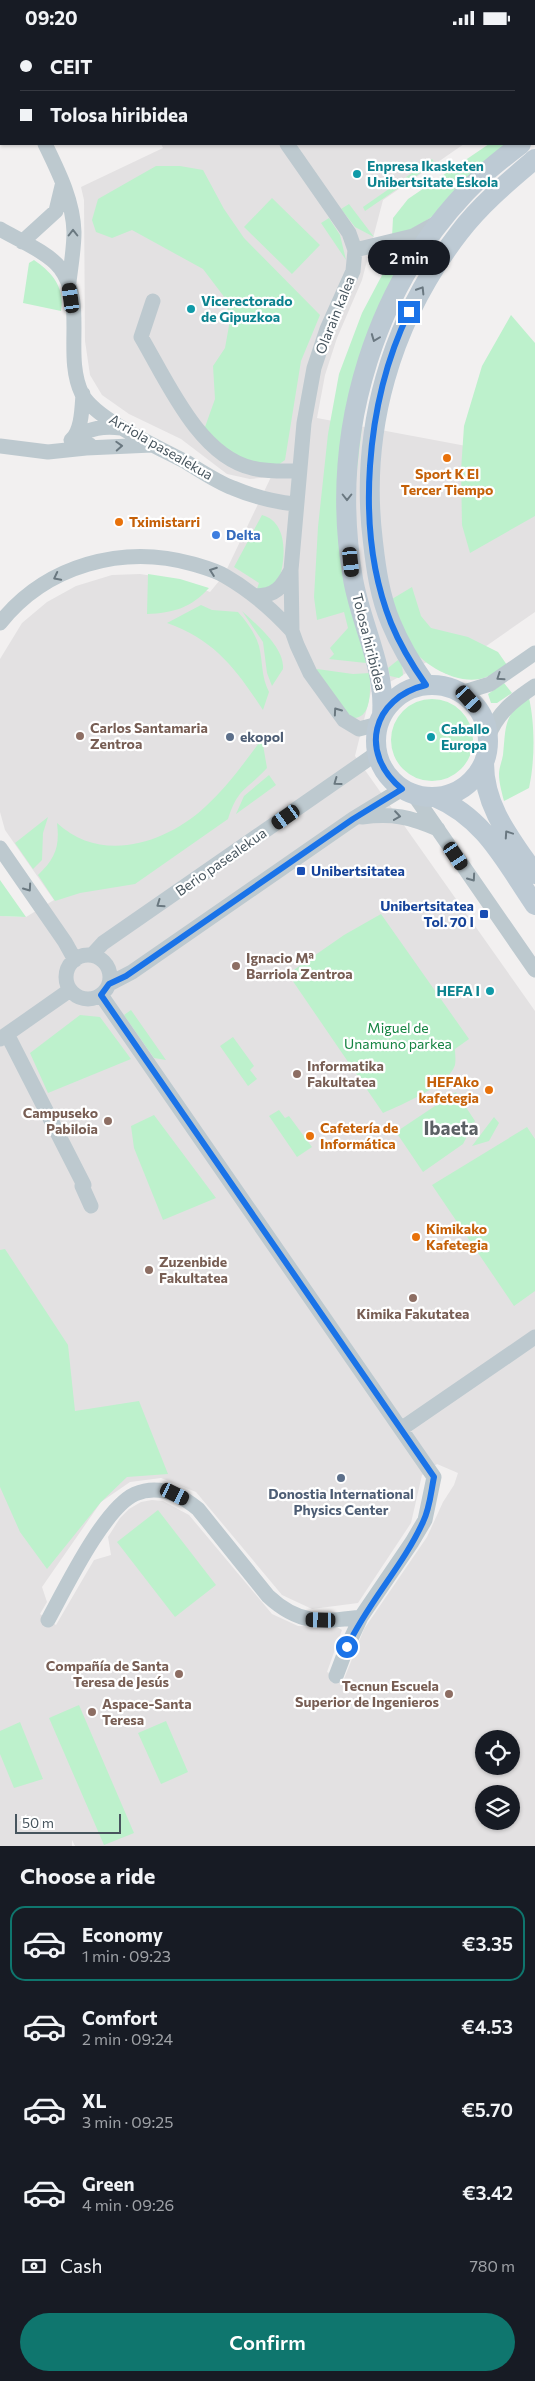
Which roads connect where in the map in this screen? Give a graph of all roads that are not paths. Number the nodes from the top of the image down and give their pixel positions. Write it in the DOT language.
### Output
graph roads {
  1 [pos="45,145"];
  2 [pos="288,145"];
  3 [pos="520,145"];
  4 [pos="535,159"];
  5 [pos="63,182"];
  6 [pos="442,220"];
  7 [pos="0,229"];
  8 [pos="22,242"];
  9 [pos="355,250"];
  10 [pos="69,282"];
  11 [pos="153,301"];
  12 [pos="83,394"];
  13 [pos="101,419"];
  14 [pos="75,437"];
  15 [pos="152,445"];
  16 [pos="0,446"];
  17 [pos="86,448"];
  18 [pos="48,452"];
  19 [pos="298,471"];
  20 [pos="295,504"];
  21 [pos="291,570"];
  22 [pos="255,596"];
  23 [pos="1,619"];
  24 [pos="292,631"];
  25 [pos="535,653"];
  26 [pos="426,685"];
  27 [pos="535,686"];
  28 [pos="461,693"];
  29 [pos="380,720"];
  30 [pos="488,737"];
  31 [pos="376,753"];
  32 [pos="484,763"];
  33 [pos="408,792"];
  34 [pos="435,797"];
  35 [pos="353,819"];
  36 [pos="438,829"];
  37 [pos="0,848"];
  38 [pos="535,874"];
  39 [pos="535,905"];
  40 [pos="92,955"];
  41 [pos="75,960"];
  42 [pos="535,970"];
  43 [pos="70,989"];
  44 [pos="105,989"];
  45 [pos="4,1036"];
  46 [pos="91,1206"];
  47 [pos="535,1337"];
  48 [pos="401,1429"];
  49 [pos="361,1617"];
  50 [pos="48,1620"];
  51 [pos="336,1676"];
  1 -- 5 [label="street"];
  2 -- 9 [label="street"];
  3 -- 6 [label="main road, Tolosa hiribidea"];
  26 -- 4 [label="main road, Tolosa hiribidea, one-way"];
  5 -- 8 [label="street"];
  10 -- 5 [label="street, one-way"];
  6 -- 9 [label="street"];
  6 -- 29 [label="main road, Tolosa hiribidea, one-way"];
  7 -- 8 [label="street"];
  8 -- 10 [label="street"];
  9 -- 19 [label="street, Olarain kalea"];
  10 -- 12 [label="street"];
  11 -- 19 [label="street"];
  12 -- 13 [label="street, Arriola pasealekua"];
  12 -- 14 [label="street"];
  13 -- 14 [label="street"];
  13 -- 15 [label="street, Arriola pasealekua"];
  13 -- 17 [label="street"];
  14 -- 17 [label="street"];
  14 -- 18 [label="street"];
  17 -- 15 [label="street, one-way"];
  15 -- 20 [label="street, Arriola pasealekua"];
  16 -- 18 [label="street"];
  17 -- 18 [label="street"];
  19 -- 20 [label="street, Olarain kalea"];
  20 -- 21 [label="street, Olarain kalea"];
  21 -- 22 [label="street"];
  21 -- 24 [label="street, Olarain kalea"];
  22 -- 23 [label="street, one-way"];
  22 -- 24 [label="street"];
  29 -- 24 [label="street, one-way"];
  25 -- 28 [label="street, one-way"];
  26 -- 28 [label="main road"];
  26 -- 29 [label="main road"];
  27 -- 30 [label="street"];
  28 -- 30 [label="main road"];
  29 -- 31 [label="main road"];
  30 -- 32 [label="main road"];
  31 -- 33 [label="main road"];
  31 -- 40 [label="street, Berio pasealekua, one-way"];
  32 -- 34 [label="main road"];
  38 -- 32 [label="main road, one-way"];
  33 -- 34 [label="main road"];
  33 -- 35 [label="street"];
  33 -- 36 [label="street"];
  34 -- 39 [label="main road"];
  35 -- 36 [label="street, one-way"];
  35 -- 44 [label="street"];
  36 -- 42 [label="street, one-way"];
  37 -- 41 [label="street, one-way"];
  40 -- 41 [label="street"];
  40 -- 44 [label="street"];
  41 -- 43 [label="street"];
  43 -- 44 [label="street"];
  43 -- 45 [label="street"];
  44 -- 48 [label="street"];
  45 -- 46 [label="street"];
  47 -- 48 [label="street"];
  48 -- 49 [label="street"];
  49 -- 50 [label="street"];
  49 -- 51 [label="street"];
}
